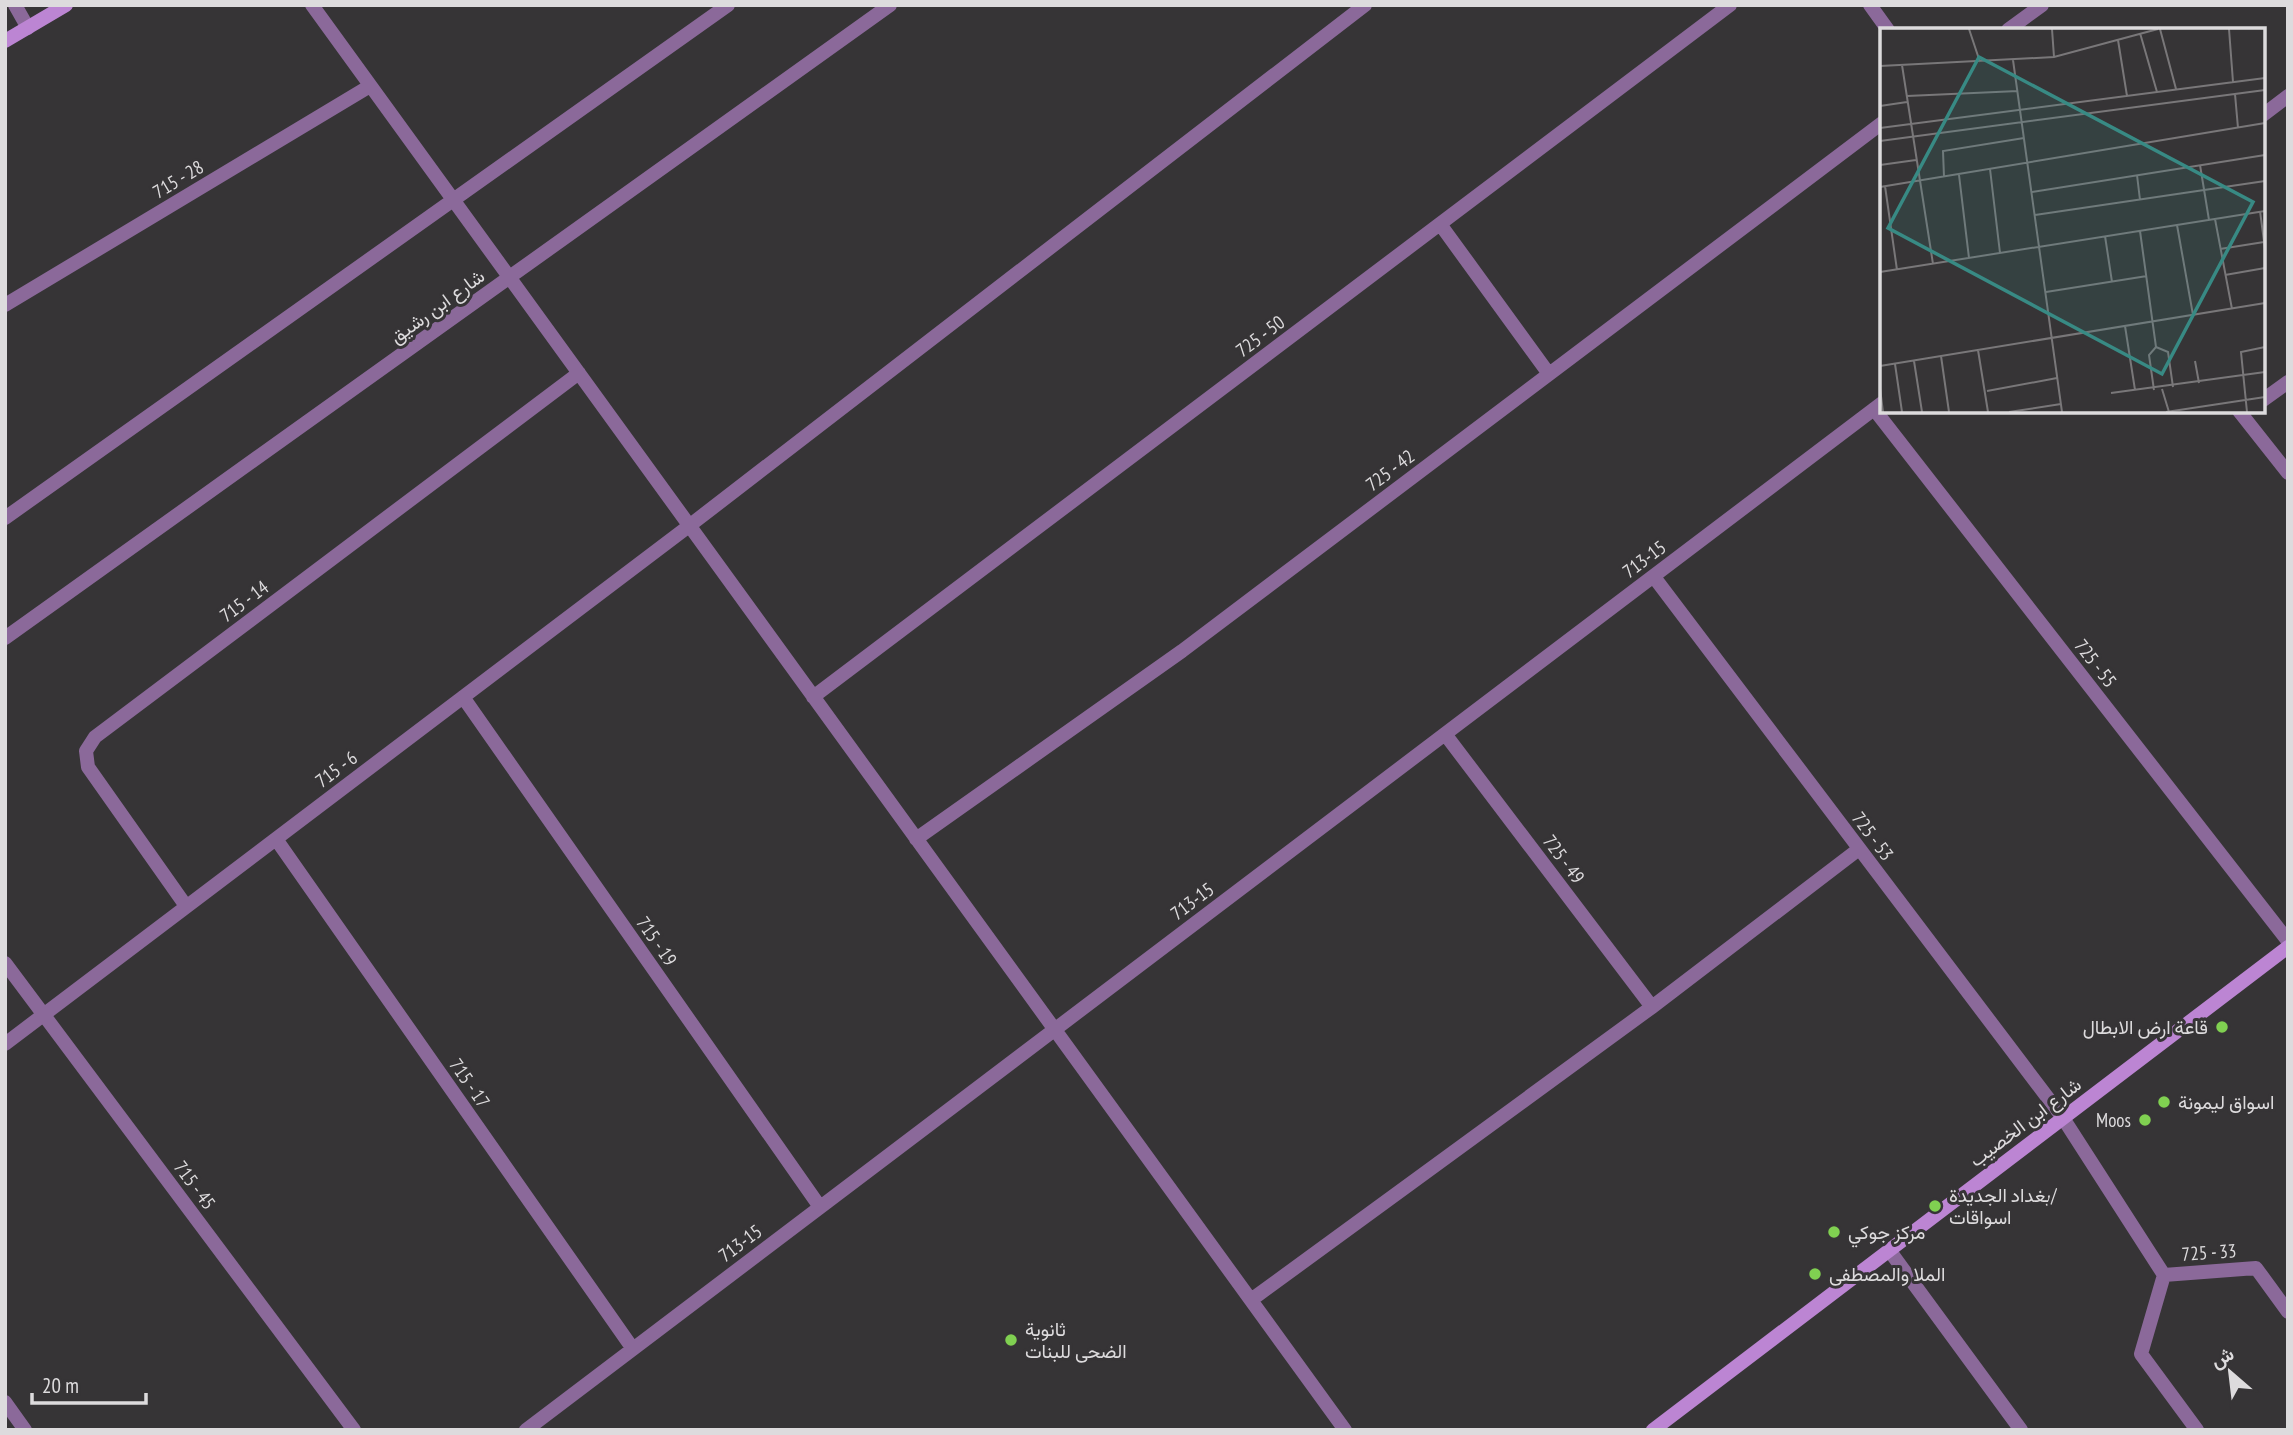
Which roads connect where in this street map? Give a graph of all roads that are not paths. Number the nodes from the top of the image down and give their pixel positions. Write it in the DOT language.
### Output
graph roads {
  1 [pos="15,5"];
  2 [pos="66,5"];
  3 [pos="312,5"];
  4 [pos="728,5"];
  5 [pos="890,5"];
  6 [pos="1365,5"];
  7 [pos="1730,5"];
  8 [pos="1870,5"];
  9 [pos="2042,5"];
  10 [pos="28,28"];
  11 [pos="1887,28"];
  12 [pos="2011,28"];
  13 [pos="5,41"];
  14 [pos="370,86"];
  15 [pos="2288,96"];
  16 [pos="2265,113"];
  17 [pos="1880,125"];
  18 [pos="453,201"];
  19 [pos="1440,224"];
  20 [pos="509,278"];
  21 [pos="5,305"];
  22 [pos="579,373"];
  23 [pos="1549,374"];
  24 [pos="2288,382"];
  25 [pos="2265,399"];
  26 [pos="1878,406"];
  27 [pos="1883,413"];
  28 [pos="2243,413"];
  29 [pos="2288,473"];
  30 [pos="5,518"];
  31 [pos="689,526"];
  32 [pos="1654,577"];
  33 [pos="5,638"];
  34 [pos="463,697"];
  35 [pos="813,697"];
  36 [pos="1445,734"];
  37 [pos="276,839"];
  38 [pos="916,839"];
  39 [pos="1858,849"];
  40 [pos="186,906"];
  41 [pos="2288,940"];
  42 [pos="2288,947"];
  43 [pos="5,963"];
  44 [pos="1652,1007"];
  45 [pos="44,1014"];
  46 [pos="1054,1030"];
  47 [pos="5,1044"];
  48 [pos="2063,1118"];
  49 [pos="820,1207"];
  50 [pos="1889,1250"];
  51 [pos="2164,1275"];
  52 [pos="1251,1300"];
  53 [pos="2288,1312"];
  54 [pos="633,1349"];
  55 [pos="5,1402"];
  56 [pos="25,1430"];
  57 [pos="354,1430"];
  58 [pos="526,1430"];
  59 [pos="1345,1430"];
  60 [pos="1653,1430"];
  61 [pos="2021,1430"];
  62 [pos="2197,1430"];
  1 -- 10 [label="street"];
  2 -- 10 [label="street"];
  3 -- 14 [label="street"];
  4 -- 18 [label="street"];
  5 -- 20 [label="street, شارع ابن رشيق"];
  6 -- 31 [label="street, 715 - 6"];
  7 -- 19 [label="street, 725 - 50"];
  8 -- 11 [label="street"];
  9 -- 12 [label="street"];
  10 -- 13 [label="street"];
  14 -- 18 [label="street"];
  14 -- 21 [label="street, 715 - 28"];
  15 -- 16 [label="street"];
  17 -- 23 [label="street, 725 - 42"];
  18 -- 20 [label="street"];
  18 -- 30 [label="street"];
  19 -- 23 [label="street"];
  19 -- 35 [label="street, 725 - 50"];
  20 -- 22 [label="street"];
  20 -- 33 [label="street, شارع ابن رشيق"];
  22 -- 31 [label="street"];
  22 -- 40 [label="street, 715 - 14"];
  23 -- 38 [label="street, 725 - 42"];
  24 -- 25 [label="street"];
  26 -- 32 [label="street, 713-15"];
  27 -- 41 [label="street, 725 - 55"];
  28 -- 29 [label="street"];
  31 -- 34 [label="street, 715 - 6"];
  31 -- 35 [label="street"];
  32 -- 36 [label="street, 713-15"];
  32 -- 39 [label="street, 725 - 53"];
  34 -- 37 [label="street, 715 - 6"];
  34 -- 49 [label="street, 715 - 19"];
  35 -- 38 [label="street"];
  36 -- 44 [label="street, 725 - 49"];
  36 -- 46 [label="street, 713-15"];
  37 -- 40 [label="street, 715 - 6"];
  37 -- 54 [label="street, 715 - 17"];
  38 -- 46 [label="street"];
  39 -- 44 [label="street"];
  39 -- 48 [label="street, 725 - 53"];
  40 -- 45 [label="street, 715 - 6"];
  42 -- 48 [label="street, شارع ابن الخصيب"];
  43 -- 45 [label="street, 715 - 45"];
  44 -- 52 [label="street"];
  45 -- 47 [label="street, 715 - 6"];
  45 -- 57 [label="street, 715 - 45"];
  46 -- 49 [label="street, 713-15"];
  46 -- 52 [label="street"];
  48 -- 50 [label="street, شارع ابن الخصيب"];
  48 -- 51 [label="street, 725 - 53"];
  49 -- 54 [label="street, 713-15"];
  50 -- 60 [label="street, شارع ابن الخصيب"];
  50 -- 61 [label="street"];
  51 -- 53 [label="street, 725 - 33"];
  51 -- 62 [label="street, 725 - 33"];
  52 -- 59 [label="street"];
  54 -- 58 [label="street, 713-15"];
  55 -- 56 [label="street"];
}
